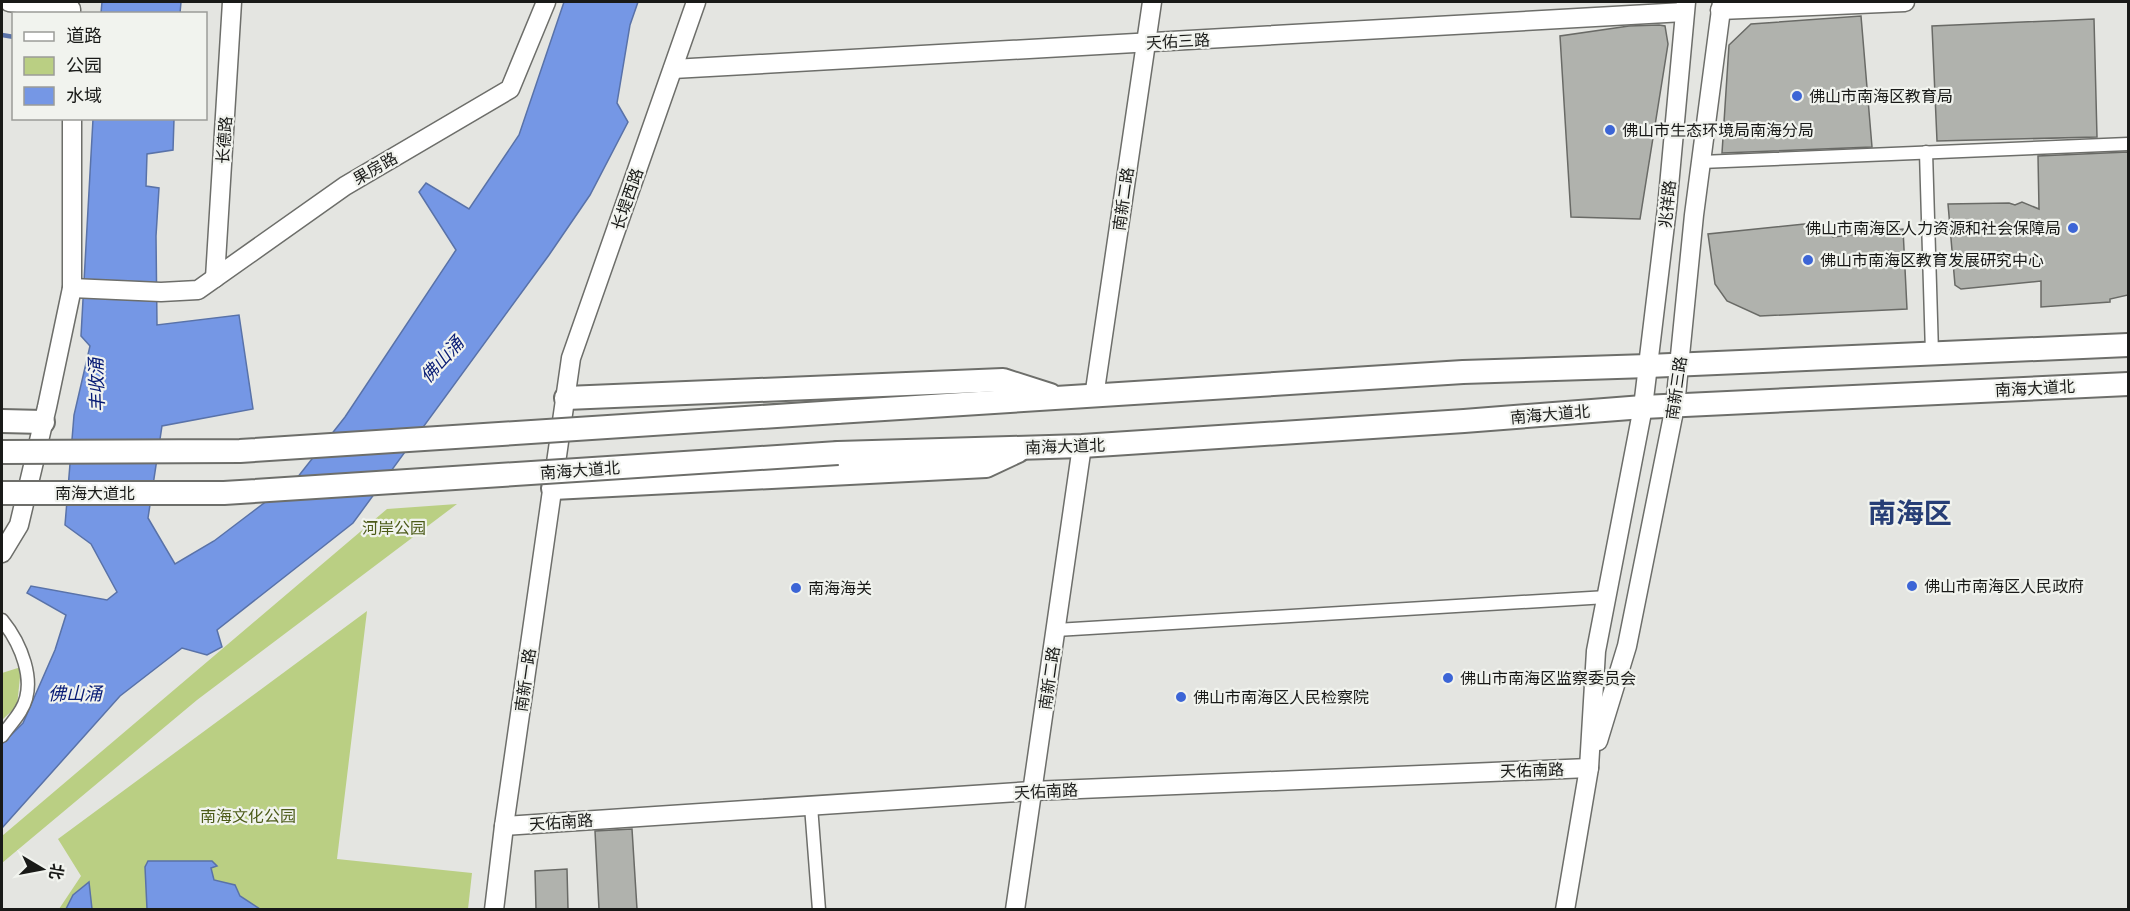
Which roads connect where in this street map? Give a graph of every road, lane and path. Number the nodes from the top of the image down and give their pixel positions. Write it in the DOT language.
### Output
graph roads {
  1 [pos="9,2"];
  2 [pos="232,2"];
  3 [pos="546,2"];
  4 [pos="696,2"];
  5 [pos="1152,2"];
  6 [pos="1905,2"];
  7 [pos="1721,6"];
  8 [pos="1685,7"];
  9 [pos="71,11"];
  10 [pos="1146,42"];
  11 [pos="673,69"];
  12 [pos="72,120"];
  13 [pos="2128,144"];
  14 [pos="1926,152"];
  15 [pos="1701,162"];
  16 [pos="215,278"];
  17 [pos="72,288"];
  18 [pos="2128,345"];
  19 [pos="1932,353"];
  20 [pos="1679,364"];
  21 [pos="1648,366"];
  22 [pos="2128,384"];
  23 [pos="1094,397"];
  24 [pos="566,398"];
  25 [pos="1063,399"];
  26 [pos="1675,406"];
  27 [pos="1643,407"];
  28 [pos="2,421"];
  29 [pos="43,422"];
  30 [pos="1082,446"];
  31 [pos="1026,448"];
  32 [pos="558,450"];
  33 [pos="2,452"];
  34 [pos="553,488"];
  35 [pos="2,493"];
  36 [pos="2,553"];
  37 [pos="1607,597"];
  38 [pos="2,620"];
  39 [pos="1056,630"];
  40 [pos="2,736"];
  41 [pos="1589,768"];
  42 [pos="1032,791"];
  43 [pos="811,806"];
  44 [pos="504,826"];
  45 [pos="494,909"];
  46 [pos="819,909"];
  47 [pos="1015,909"];
  48 [pos="1565,909"];
  1 -- 9 [label="street"];
  2 -- 16 [label="street, 长德路"];
  3 -- 16 [label="street, 果房路"];
  4 -- 11 [label="street, 长堤西路"];
  5 -- 10 [label="street, 南新二路"];
  6 -- 7 [label="street"];
  7 -- 15 [label="street, 南新三路"];
  8 -- 10 [label="street, 天佑三路"];
  8 -- 21 [label="street, 兆祥路"];
  10 -- 11 [label="street, 天佑三路"];
  10 -- 23 [label="street, 南新二路"];
  11 -- 24 [label="street, 长堤西路"];
  12 -- 17 [label="street"];
  13 -- 14 [label="street"];
  14 -- 15 [label="street"];
  14 -- 19 [label="street"];
  15 -- 20 [label="street, 南新三路"];
  16 -- 17 [label="street, 果房路"];
  17 -- 29 [label="street"];
  18 -- 19 [label="highway"];
  19 -- 20 [label="highway"];
  20 -- 21 [label="highway"];
  20 -- 26 [label="street, 南新三路"];
  21 -- 23 [label="highway"];
  21 -- 27 [label="street, 兆祥路"];
  22 -- 26 [label="highway, 南海大道北"];
  23 -- 25 [label="highway"];
  24 -- 25 [label="highway"];
  24 -- 32 [label="street, 长堤西路"];
  25 -- 33 [label="highway, bridge"];
  26 -- 27 [label="highway, 南海大道北"];
  26 -- 41 [label="street, 南新三路"];
  27 -- 30 [label="highway, 南海大道北"];
  27 -- 37 [label="street, 南新三路"];
  28 -- 29 [label="highway"];
  29 -- 36 [label="street"];
  30 -- 31 [label="highway, 南海大道北"];
  30 -- 39 [label="street, 南新二路"];
  31 -- 34 [label="highway"];
  31 -- 35 [label="highway, 南海大道北, bridge"];
  32 -- 34 [label="street, 南新一路"];
  34 -- 44 [label="street, 南新一路"];
  37 -- 39 [label="street"];
  37 -- 41 [label="street, 南新三路"];
  38 -- 40 [label="street"];
  39 -- 42 [label="street, 南新二路"];
  41 -- 42 [label="street, 天佑南路"];
  41 -- 48 [label="street, 南新三路"];
  42 -- 43 [label="street, 天佑南路"];
  42 -- 47 [label="street, 南新二路"];
  43 -- 44 [label="street, 天佑南路"];
  43 -- 46 [label="street"];
  44 -- 45 [label="street, 南新一路"];
}
